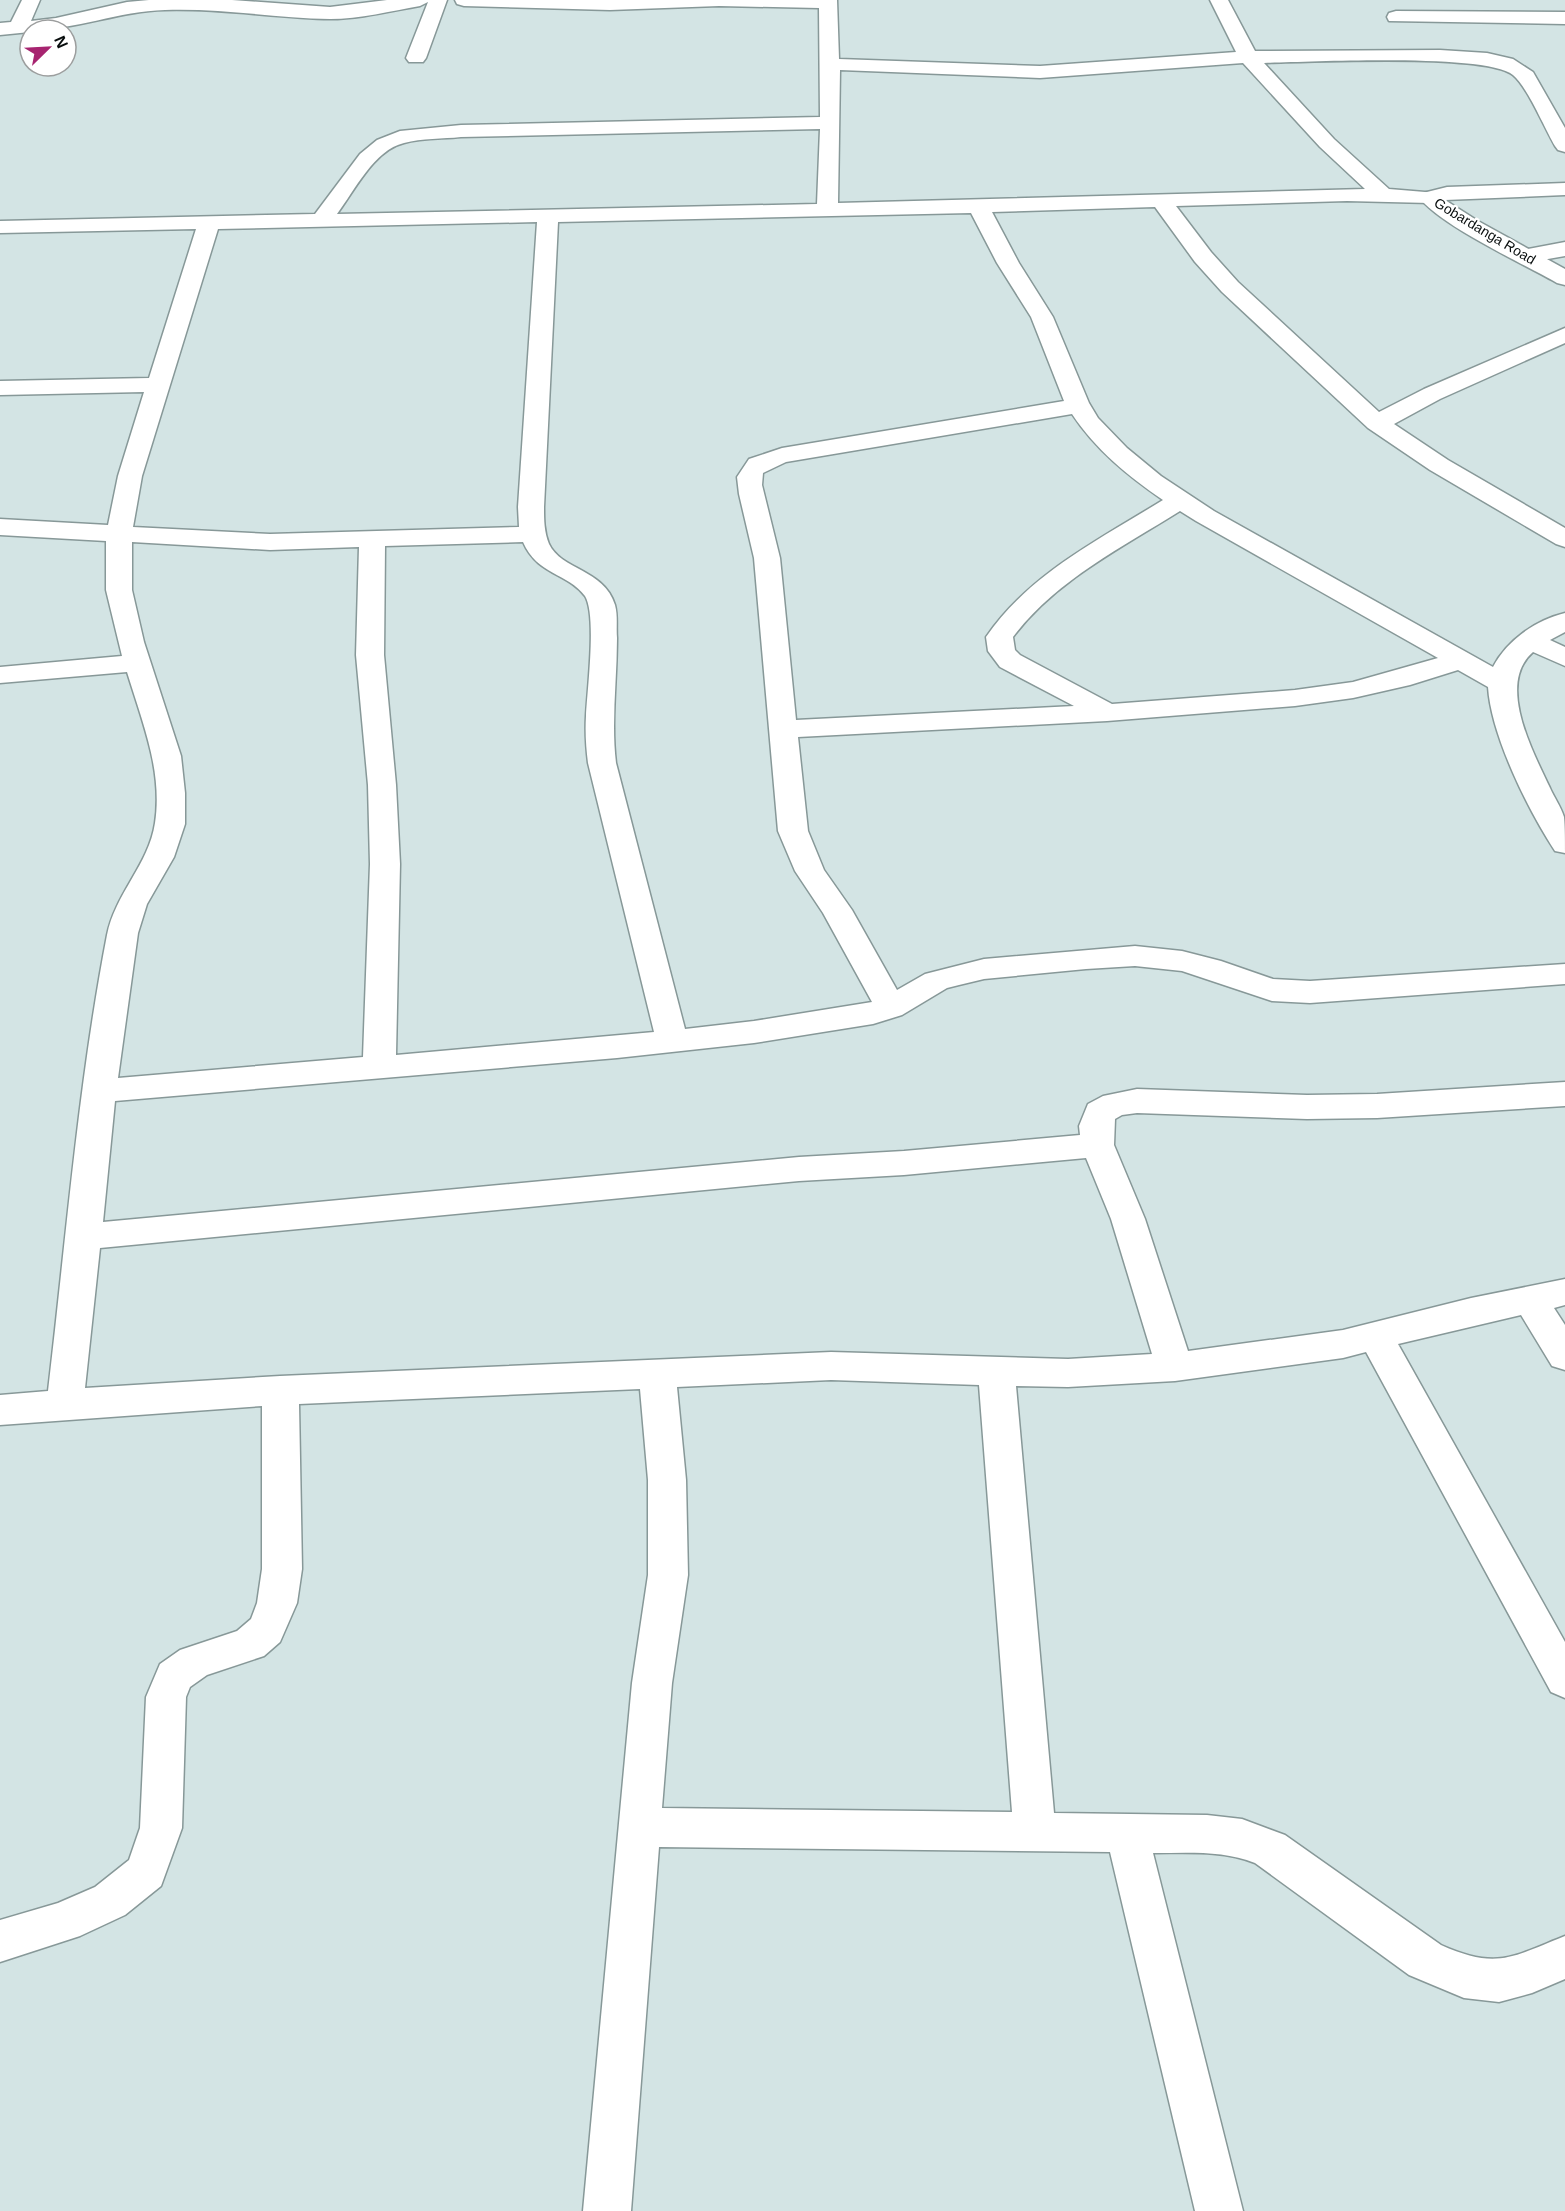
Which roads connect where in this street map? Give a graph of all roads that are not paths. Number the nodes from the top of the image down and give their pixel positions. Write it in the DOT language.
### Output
graph roads {
  1 [pos="31,0"];
  2 [pos="420,0"];
  3 [pos="438,0"];
  4 [pos="464,0"];
  5 [pos="1219,0"];
  6 [pos="212,2"];
  7 [pos="828,2"];
  8 [pos="381,4"];
  9 [pos="1396,17"];
  10 [pos="1565,18"];
  11 [pos="9,28"];
  12 [pos="1248,57"];
  13 [pos="417,58"];
  14 [pos="830,64"];
  15 [pos="830,123"];
  16 [pos="1565,146"];
  17 [pos="1565,189"];
  18 [pos="1384,195"];
  19 [pos="1430,197"];
  20 [pos="1161,201"];
  21 [pos="978,206"];
  22 [pos="827,210"];
  23 [pos="548,216"];
  24 [pos="322,220"];
  25 [pos="208,223"];
  26 [pos="0,226"];
  27 [pos="1565,249"];
  28 [pos="1525,255"];
  29 [pos="1565,278"];
  30 [pos="1565,335"];
  31 [pos="157,385"];
  32 [pos="0,388"];
  33 [pos="1079,406"];
  34 [pos="1377,423"];
  35 [pos="1180,500"];
  36 [pos="0,527"];
  37 [pos="118,533"];
  38 [pos="533,534"];
  39 [pos="372,539"];
  40 [pos="1565,539"];
  41 [pos="1565,621"];
  42 [pos="1531,640"];
  43 [pos="1565,658"];
  44 [pos="1461,660"];
  45 [pos="138,663"];
  46 [pos="0,675"];
  47 [pos="1502,683"];
  48 [pos="1107,714"];
  49 [pos="783,729"];
  50 [pos="1565,844"];
  51 [pos="1565,974"];
  52 [pos="891,1007"];
  53 [pos="672,1041"];
  54 [pos="379,1066"];
  55 [pos="100,1091"];
  56 [pos="1565,1094"];
  57 [pos="1097,1145"];
  58 [pos="84,1237"];
  59 [pos="1565,1292"];
  60 [pos="1530,1299"];
  61 [pos="1375,1336"];
  62 [pos="1565,1356"];
  63 [pos="1175,1367"];
  64 [pos="996,1371"];
  65 [pos="657,1372"];
  66 [pos="280,1390"];
  67 [pos="65,1404"];
  68 [pos="0,1410"];
  69 [pos="1565,1680"];
  70 [pos="640,1827"];
  71 [pos="1035,1832"];
  72 [pos="1127,1833"];
  73 [pos="0,1941"];
  74 [pos="1565,1957"];
  75 [pos="607,2211"];
  76 [pos="1219,2211"];
  1 -- 11 [label="street"];
  2 -- 8 [label="street"];
  3 -- 13 [label="street"];
  4 -- 7 [label="street"];
  5 -- 12 [label="street"];
  6 -- 8 [label="street"];
  6 -- 11 [label="street"];
  7 -- 14 [label="street"];
  9 -- 10 [label="street"];
  12 -- 14 [label="street"];
  12 -- 16 [label="street"];
  12 -- 18 [label="street"];
  14 -- 15 [label="street"];
  15 -- 22 [label="street"];
  15 -- 24 [label="street"];
  17 -- 19 [label="street, Gobardanga Road"];
  18 -- 19 [label="street"];
  18 -- 20 [label="street"];
  19 -- 28 [label="street, Gobardanga Road"];
  20 -- 21 [label="street"];
  20 -- 34 [label="street"];
  21 -- 22 [label="street"];
  21 -- 33 [label="street"];
  22 -- 23 [label="street"];
  23 -- 24 [label="street"];
  23 -- 38 [label="street"];
  24 -- 25 [label="street"];
  25 -- 26 [label="street"];
  25 -- 31 [label="street"];
  27 -- 28 [label="street"];
  28 -- 29 [label="street, Gobardanga Road"];
  30 -- 34 [label="street"];
  31 -- 32 [label="street"];
  31 -- 37 [label="street"];
  33 -- 35 [label="street"];
  33 -- 49 [label="street"];
  34 -- 40 [label="street"];
  35 -- 44 [label="street"];
  35 -- 48 [label="street"];
  36 -- 37 [label="street"];
  37 -- 39 [label="street"];
  37 -- 45 [label="street"];
  38 -- 39 [label="street"];
  38 -- 53 [label="street"];
  39 -- 54 [label="street"];
  41 -- 42 [label="street"];
  42 -- 43 [label="street"];
  42 -- 47 [label="street"];
  44 -- 47 [label="street"];
  44 -- 48 [label="street"];
  45 -- 46 [label="street"];
  45 -- 55 [label="street"];
  47 -- 50 [label="street"];
  48 -- 49 [label="street"];
  49 -- 52 [label="street"];
  51 -- 52 [label="street"];
  52 -- 53 [label="street"];
  53 -- 54 [label="street"];
  54 -- 55 [label="street"];
  55 -- 58 [label="street"];
  56 -- 57 [label="street"];
  57 -- 58 [label="street"];
  57 -- 63 [label="street"];
  58 -- 67 [label="street"];
  59 -- 60 [label="street"];
  60 -- 61 [label="street"];
  60 -- 62 [label="street"];
  61 -- 63 [label="street"];
  61 -- 69 [label="street"];
  63 -- 64 [label="street"];
  64 -- 65 [label="street"];
  64 -- 71 [label="street"];
  65 -- 66 [label="street"];
  65 -- 70 [label="street"];
  66 -- 67 [label="street"];
  66 -- 73 [label="street"];
  67 -- 68 [label="street"];
  70 -- 71 [label="street"];
  70 -- 75 [label="street"];
  71 -- 72 [label="street"];
  72 -- 74 [label="street"];
  72 -- 76 [label="street"];
}
